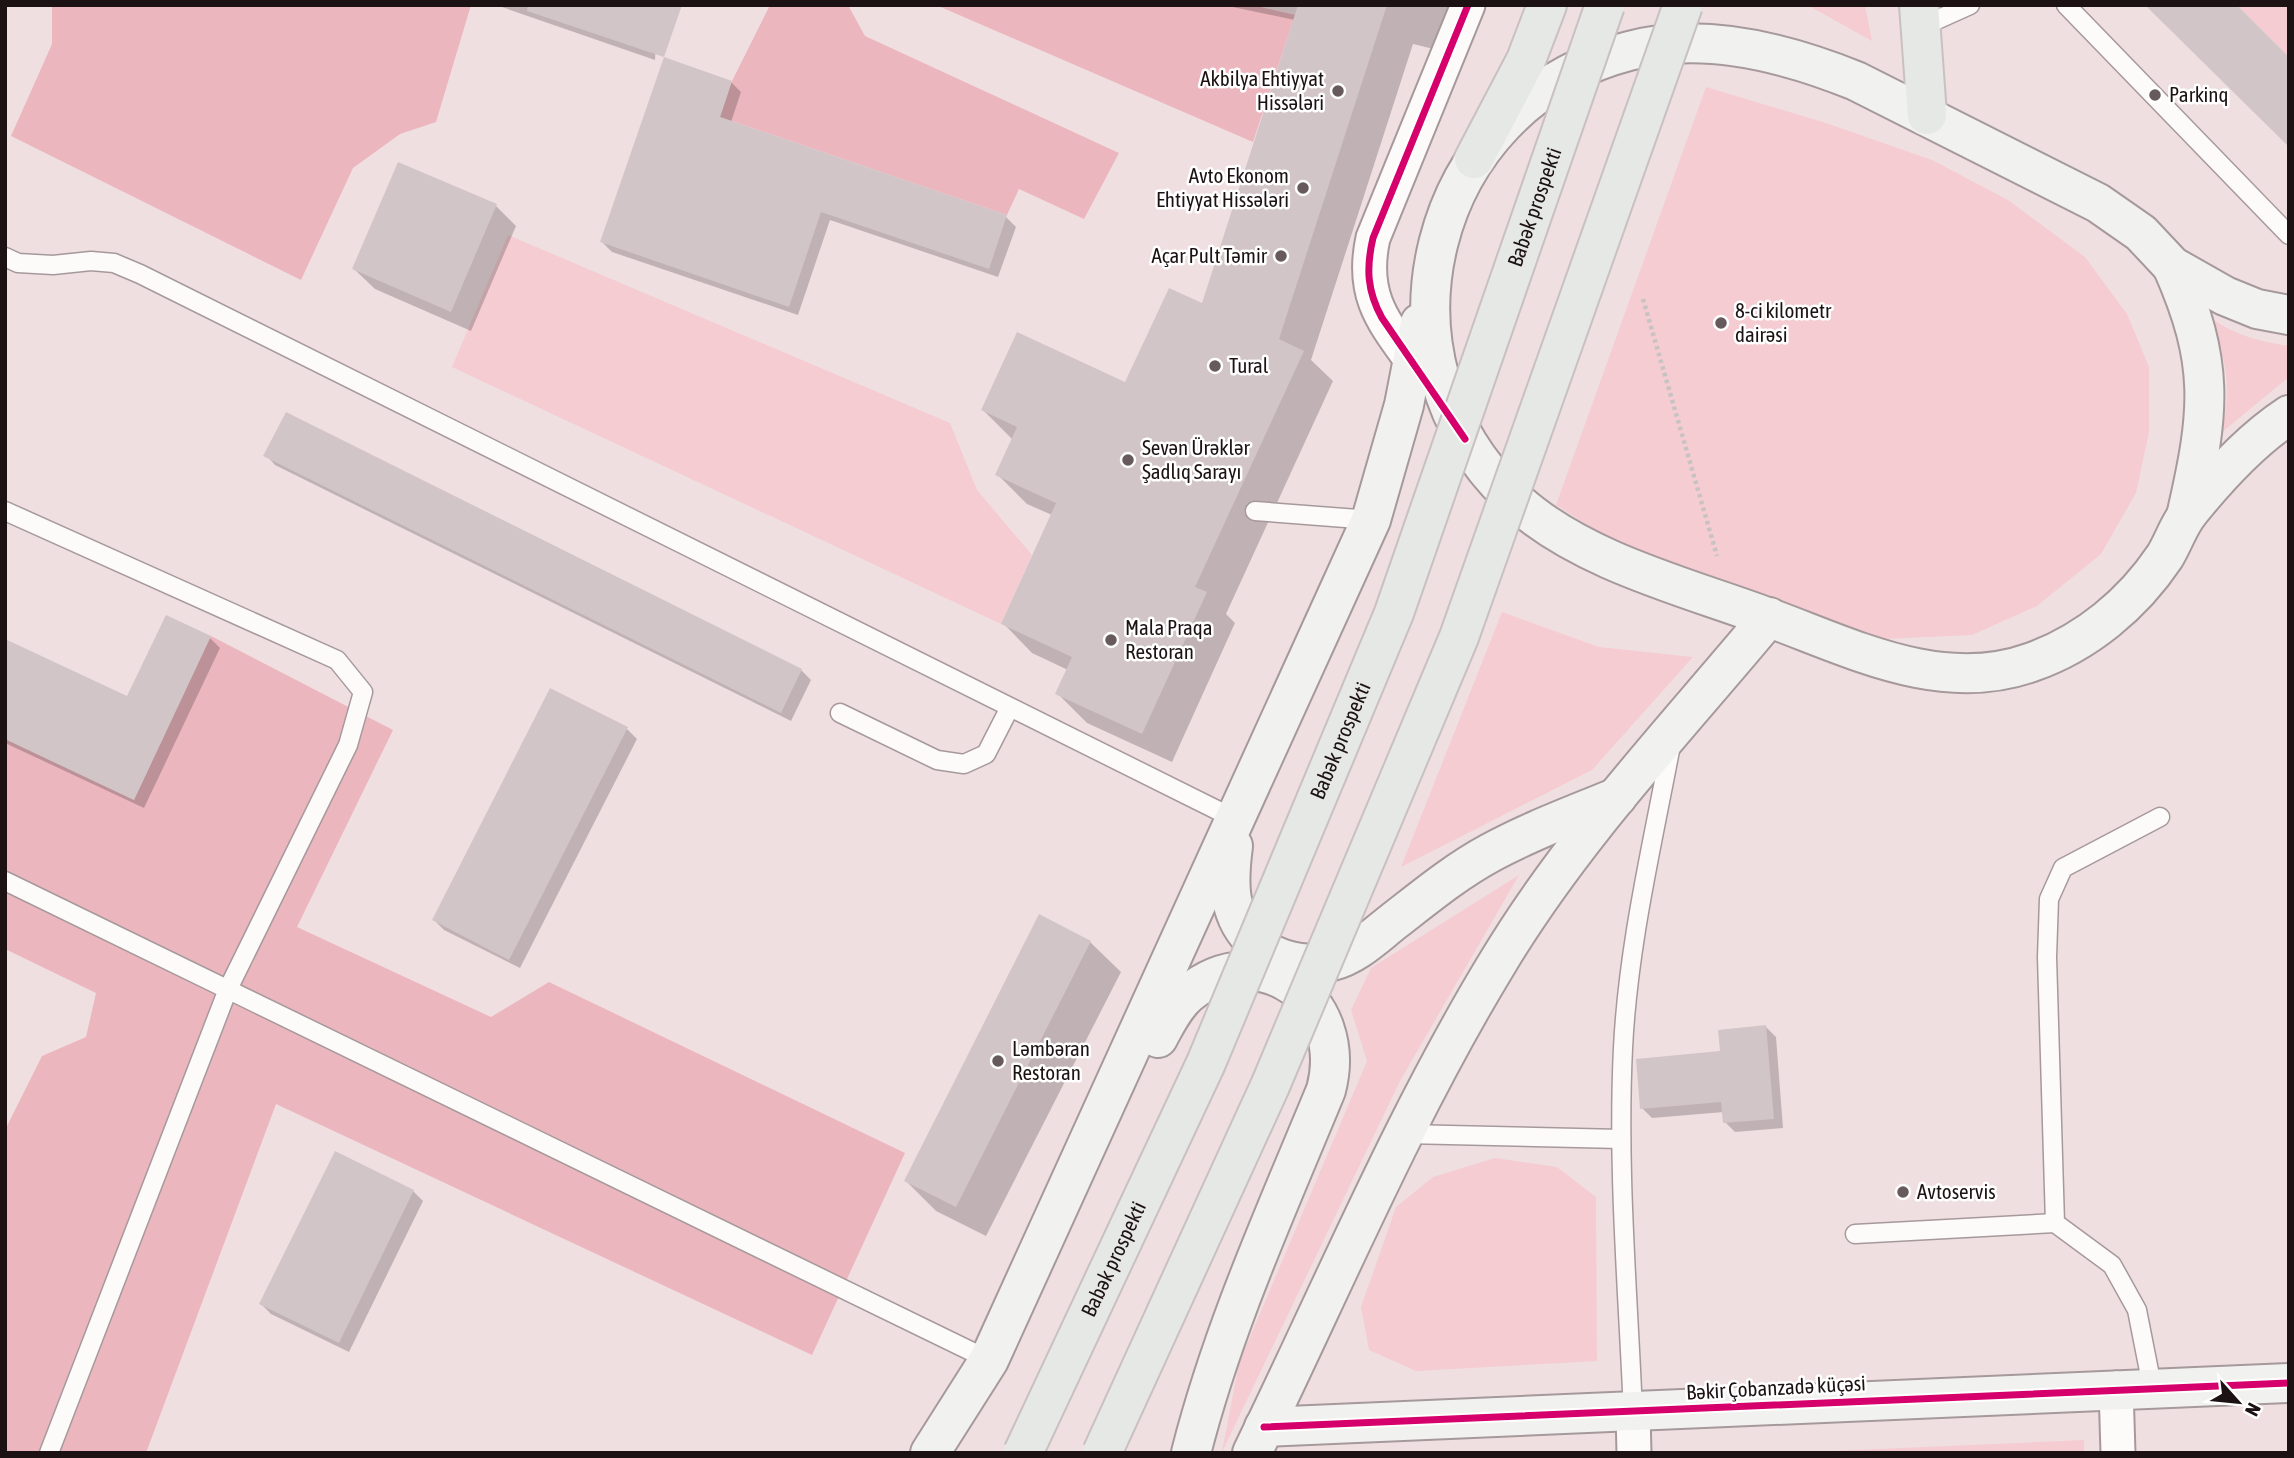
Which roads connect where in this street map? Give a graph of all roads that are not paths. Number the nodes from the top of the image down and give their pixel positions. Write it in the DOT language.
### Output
graph roads {
  1 [pos="1468,5"];
  2 [pos="1547,5"];
  3 [pos="1605,5"];
  4 [pos="1683,5"];
  5 [pos="1970,5"];
  6 [pos="2066,5"];
  7 [pos="1920,16"];
  8 [pos="1927,115"];
  9 [pos="1474,159"];
  10 [pos="2289,234"];
  11 [pos="1433,256"];
  12 [pos="5,257"];
  13 [pos="2172,266"];
  14 [pos="2289,315"];
  15 [pos="1413,362"];
  16 [pos="2289,415"];
  17 [pos="1465,439"];
  18 [pos="5,511"];
  19 [pos="1255,511"];
  20 [pos="2187,514"];
  21 [pos="1371,520"];
  22 [pos="1769,617"];
  23 [pos="1009,709"];
  24 [pos="840,713"];
  25 [pos="1673,733"];
  26 [pos="1619,796"];
  27 [pos="2160,817"];
  28 [pos="1237,820"];
  29 [pos="5,881"];
  30 [pos="228,989"];
  31 [pos="1405,1134"];
  32 [pos="1621,1139"];
  33 [pos="2055,1223"];
  34 [pos="1854,1234"];
  35 [pos="989,1360"];
  36 [pos="2289,1383"];
  37 [pos="2134,1387"];
  38 [pos="1633,1413"];
  39 [pos="1258,1440"];
  40 [pos="50,1453"];
  41 [pos="930,1453"];
  42 [pos="947,1453"];
  43 [pos="1023,1453"];
  44 [pos="1102,1453"];
  45 [pos="1191,1453"];
  46 [pos="1634,1453"];
  47 [pos="2118,1453"];
  1 -- 15 [label="street"];
  2 -- 9 [label="main road"];
  3 -- 43 [label="main road, Babək prospekti, bridge"];
  4 -- 44 [label="main road, bridge"];
  5 -- 7 [label="lane"];
  6 -- 10 [label="lane"];
  7 -- 8 [label="main road"];
  8 -- 9 [label="main road"];
  8 -- 13 [label="main road"];
  9 -- 11 [label="main road"];
  11 -- 15 [label="main road"];
  11 -- 17 [label="main road"];
  12 -- 23 [label="lane"];
  13 -- 14 [label="main road"];
  13 -- 20 [label="main road"];
  15 -- 17 [label="street"];
  15 -- 21 [label="main road"];
  16 -- 20 [label="main road"];
  17 -- 22 [label="main road"];
  18 -- 30 [label="lane"];
  19 -- 21 [label="lane"];
  20 -- 22 [label="main road"];
  21 -- 28 [label="main road"];
  22 -- 25 [label="main road"];
  23 -- 24 [label="lane"];
  23 -- 28 [label="lane"];
  25 -- 26 [label="main road"];
  25 -- 32 [label="lane"];
  26 -- 28 [label="main road"];
  26 -- 31 [label="main road"];
  27 -- 33 [label="lane"];
  28 -- 35 [label="main road"];
  29 -- 30 [label="lane"];
  30 -- 35 [label="lane"];
  30 -- 40 [label="lane"];
  31 -- 32 [label="lane"];
  31 -- 39 [label="main road"];
  32 -- 38 [label="lane"];
  33 -- 34 [label="lane"];
  33 -- 37 [label="lane"];
  35 -- 41 [label="main road"];
  35 -- 42 [label="main road"];
  35 -- 45 [label="main road"];
  36 -- 37 [label="main road, Bəkir Çobanzadə küçəsi"];
  37 -- 38 [label="main road, Bəkir Çobanzadə küçəsi"];
  37 -- 47 [label="street"];
  38 -- 39 [label="main road, Bəkir Çobanzadə küçəsi"];
  38 -- 46 [label="street"];
}
